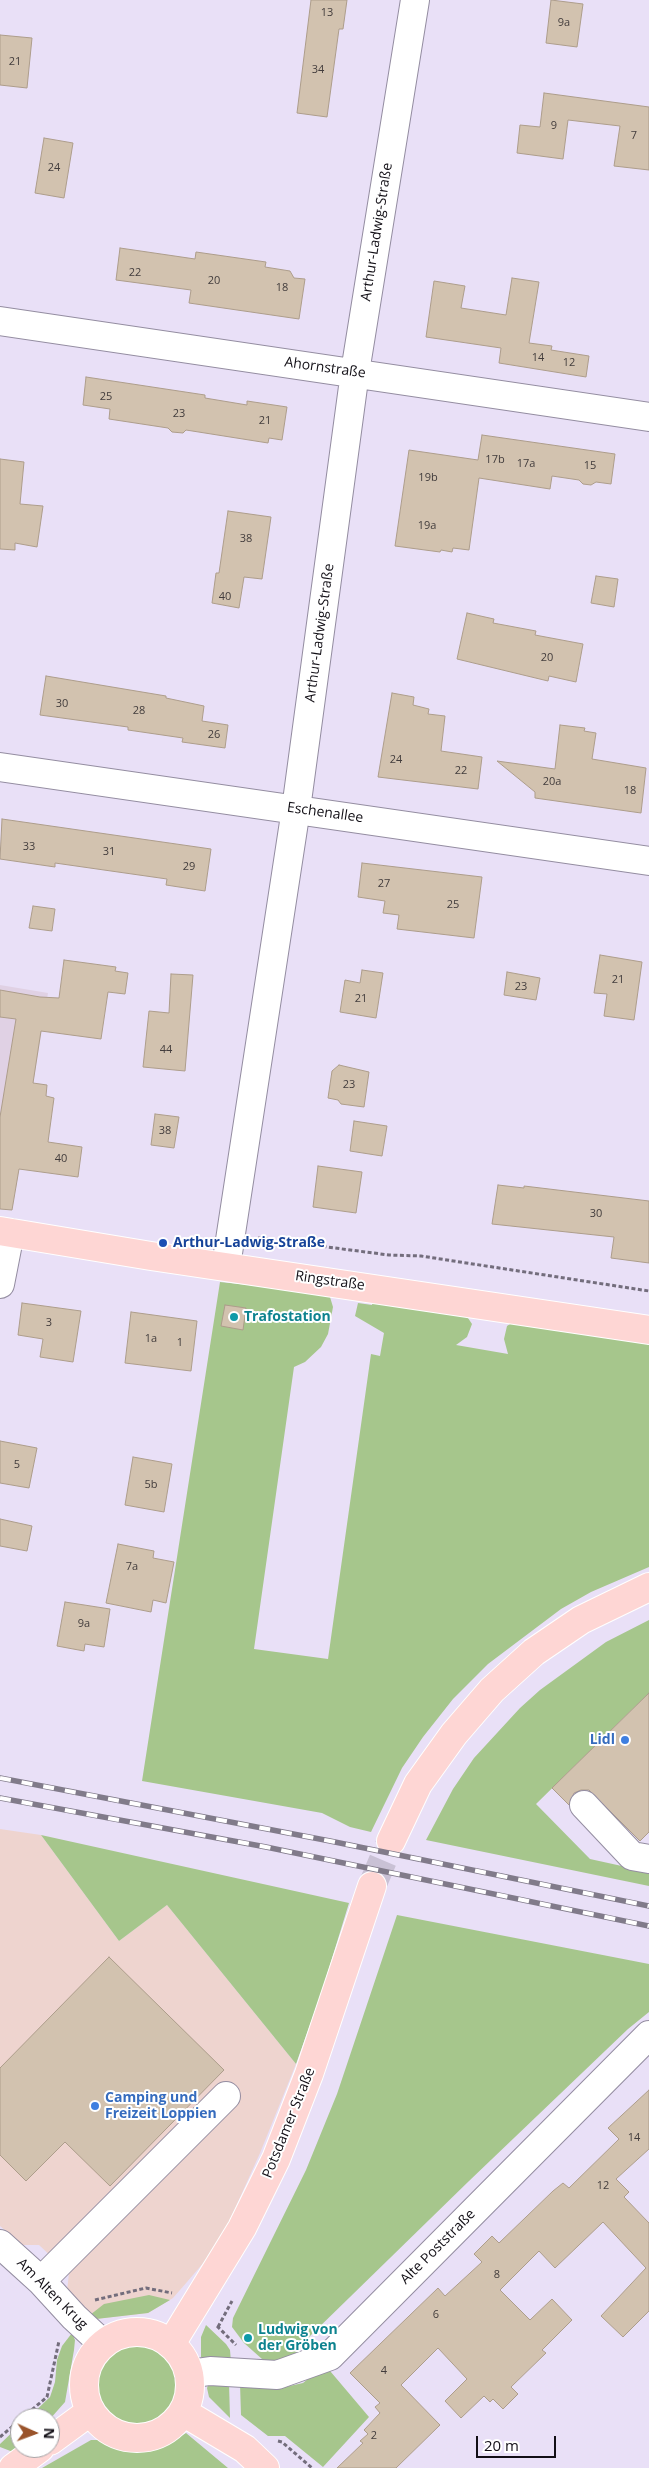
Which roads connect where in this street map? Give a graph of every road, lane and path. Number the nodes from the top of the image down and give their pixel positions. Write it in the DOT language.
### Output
graph roads {
  1 [pos="414,0"];
  2 [pos="0,321"];
  3 [pos="355,372"];
  4 [pos="649,416"];
  5 [pos="0,767"];
  6 [pos="296,809"];
  7 [pos="649,861"];
  8 [pos="5,1232"];
  9 [pos="231,1235"];
  10 [pos="226,1266"];
  11 [pos="0,1284"];
  12 [pos="649,1291"];
  13 [pos="649,1330"];
  14 [pos="649,1586"];
  15 [pos="584,1804"];
  16 [pos="391,1841"];
  17 [pos="649,1859"];
  18 [pos="372,1886"];
  19 [pos="649,2035"];
  20 [pos="226,2096"];
  21 [pos="0,2244"];
  22 [pos="41,2281"];
  23 [pos="193,2308"];
  24 [pos="74,2317"];
  25 [pos="218,2327"];
  26 [pos="103,2344"];
  27 [pos="171,2344"];
  28 [pos="189,2374"];
  29 [pos="33,2408"];
  30 [pos="91,2411"];
  31 [pos="183,2412"];
  32 [pos="10,2428"];
  33 [pos="60,2434"];
  34 [pos="0,2437"];
  35 [pos="26,2458"];
  36 [pos="13,2468"];
  37 [pos="265,2468"];
  1 -- 3 [label="street, Arthur-Ladwig-Straße"];
  2 -- 3 [label="street, Ahornstraße"];
  3 -- 4 [label="street, Ahornstraße"];
  3 -- 6 [label="street, Arthur-Ladwig-Straße"];
  5 -- 6 [label="street, Eschenallee"];
  6 -- 7 [label="street, Eschenallee"];
  6 -- 9 [label="street, Arthur-Ladwig-Straße"];
  8 -- 10 [label="main road, Ringstraße"];
  8 -- 11 [label="street, Ringstraße"];
  9 -- 10 [label="street, Arthur-Ladwig-Straße"];
  9 -- 12 [label="path"];
  10 -- 13 [label="main road, Ringstraße"];
  14 -- 16 [label="main road"];
  15 -- 17 [label="street"];
  18 -- 23 [label="main road, Potsdamer Straße"];
  19 -- 28 [label="street, Alte Poststraße"];
  20 -- 22 [label="street"];
  21 -- 22 [label="street, Am Alten Krug"];
  22 -- 24 [label="street, Am Alten Krug"];
  23 -- 24 [label="path"];
  23 -- 25 [label="path"];
  23 -- 27 [label="main road, Potsdamer Straße"];
  24 -- 26 [label="street, Am Alten Krug"];
  24 -- 29 [label="path"];
  26 -- 27 [label="main road"];
  26 -- 30 [label="main road"];
  27 -- 28 [label="main road"];
  28 -- 31 [label="main road"];
  30 -- 31 [label="main road"];
  30 -- 33 [label="main road"];
  31 -- 37 [label="main road"];
  32 -- 34 [label="path"];
  35 -- 36 [label="main road"];
}
